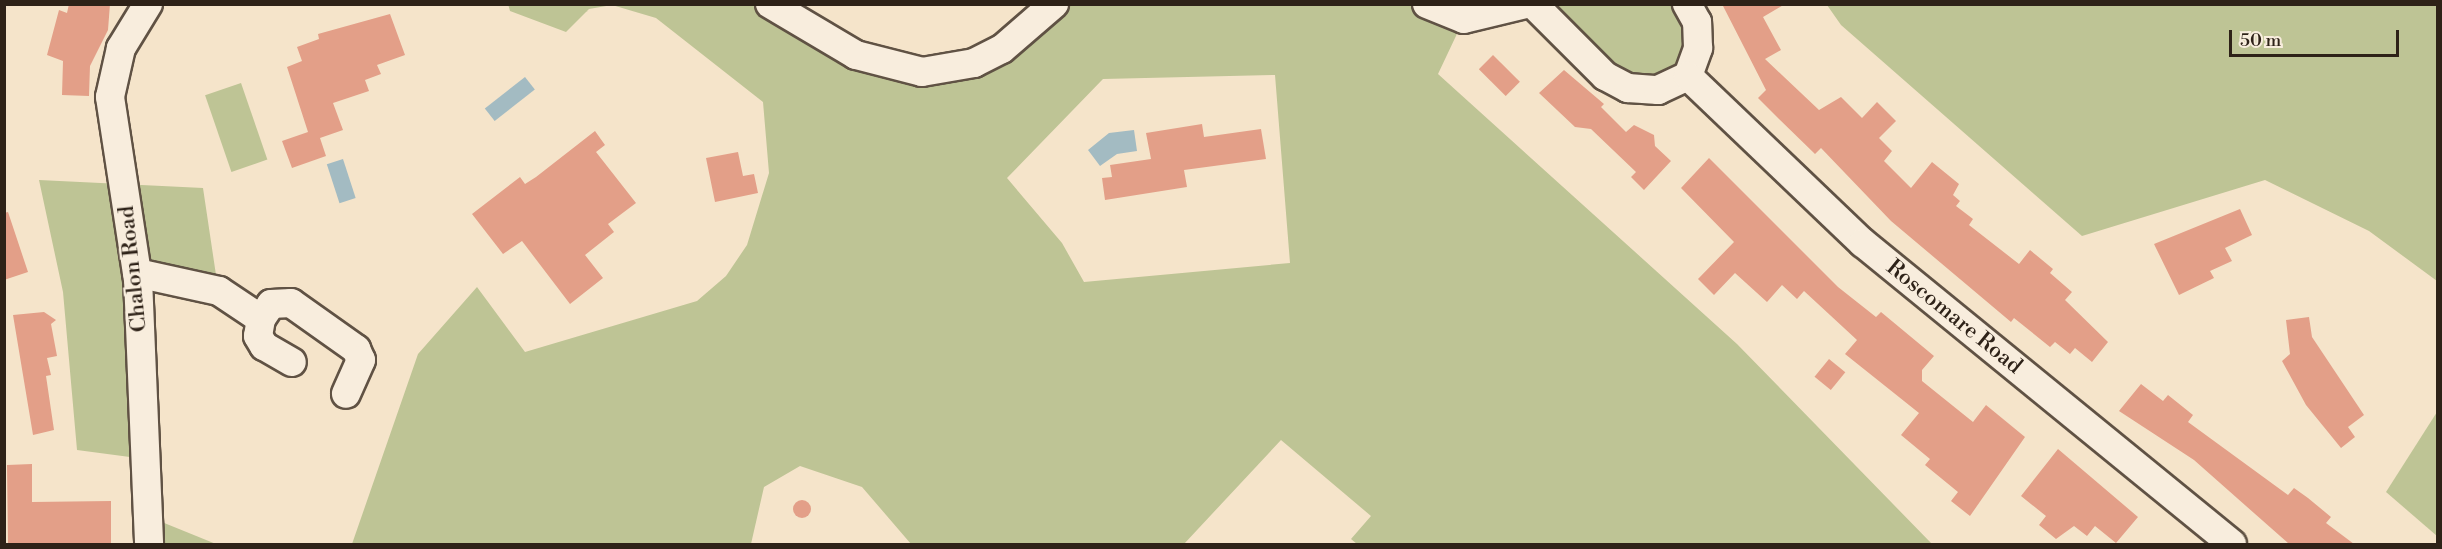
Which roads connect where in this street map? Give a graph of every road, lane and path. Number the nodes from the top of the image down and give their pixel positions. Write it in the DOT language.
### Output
graph roads {
  1 [pos="148,4"];
  2 [pos="770,4"];
  3 [pos="1054,4"];
  4 [pos="1427,4"];
  5 [pos="1526,4"];
  6 [pos="1533,4"];
  7 [pos="1687,4"];
  8 [pos="1688,76"];
  9 [pos="137,273"];
  10 [pos="261,319"];
  11 [pos="292,362"];
  12 [pos="346,394"];
  13 [pos="149,544"];
  14 [pos="2232,544"];
  1 -- 9 [label="street, Chalon Road"];
  2 -- 3 [label="street"];
  4 -- 5 [label="street"];
  6 -- 8 [label="street"];
  7 -- 8 [label="street"];
  8 -- 14 [label="street, Roscomare Road"];
  9 -- 10 [label="street"];
  9 -- 13 [label="street, Chalon Road"];
  10 -- 11 [label="street"];
  10 -- 12 [label="street"];
}
